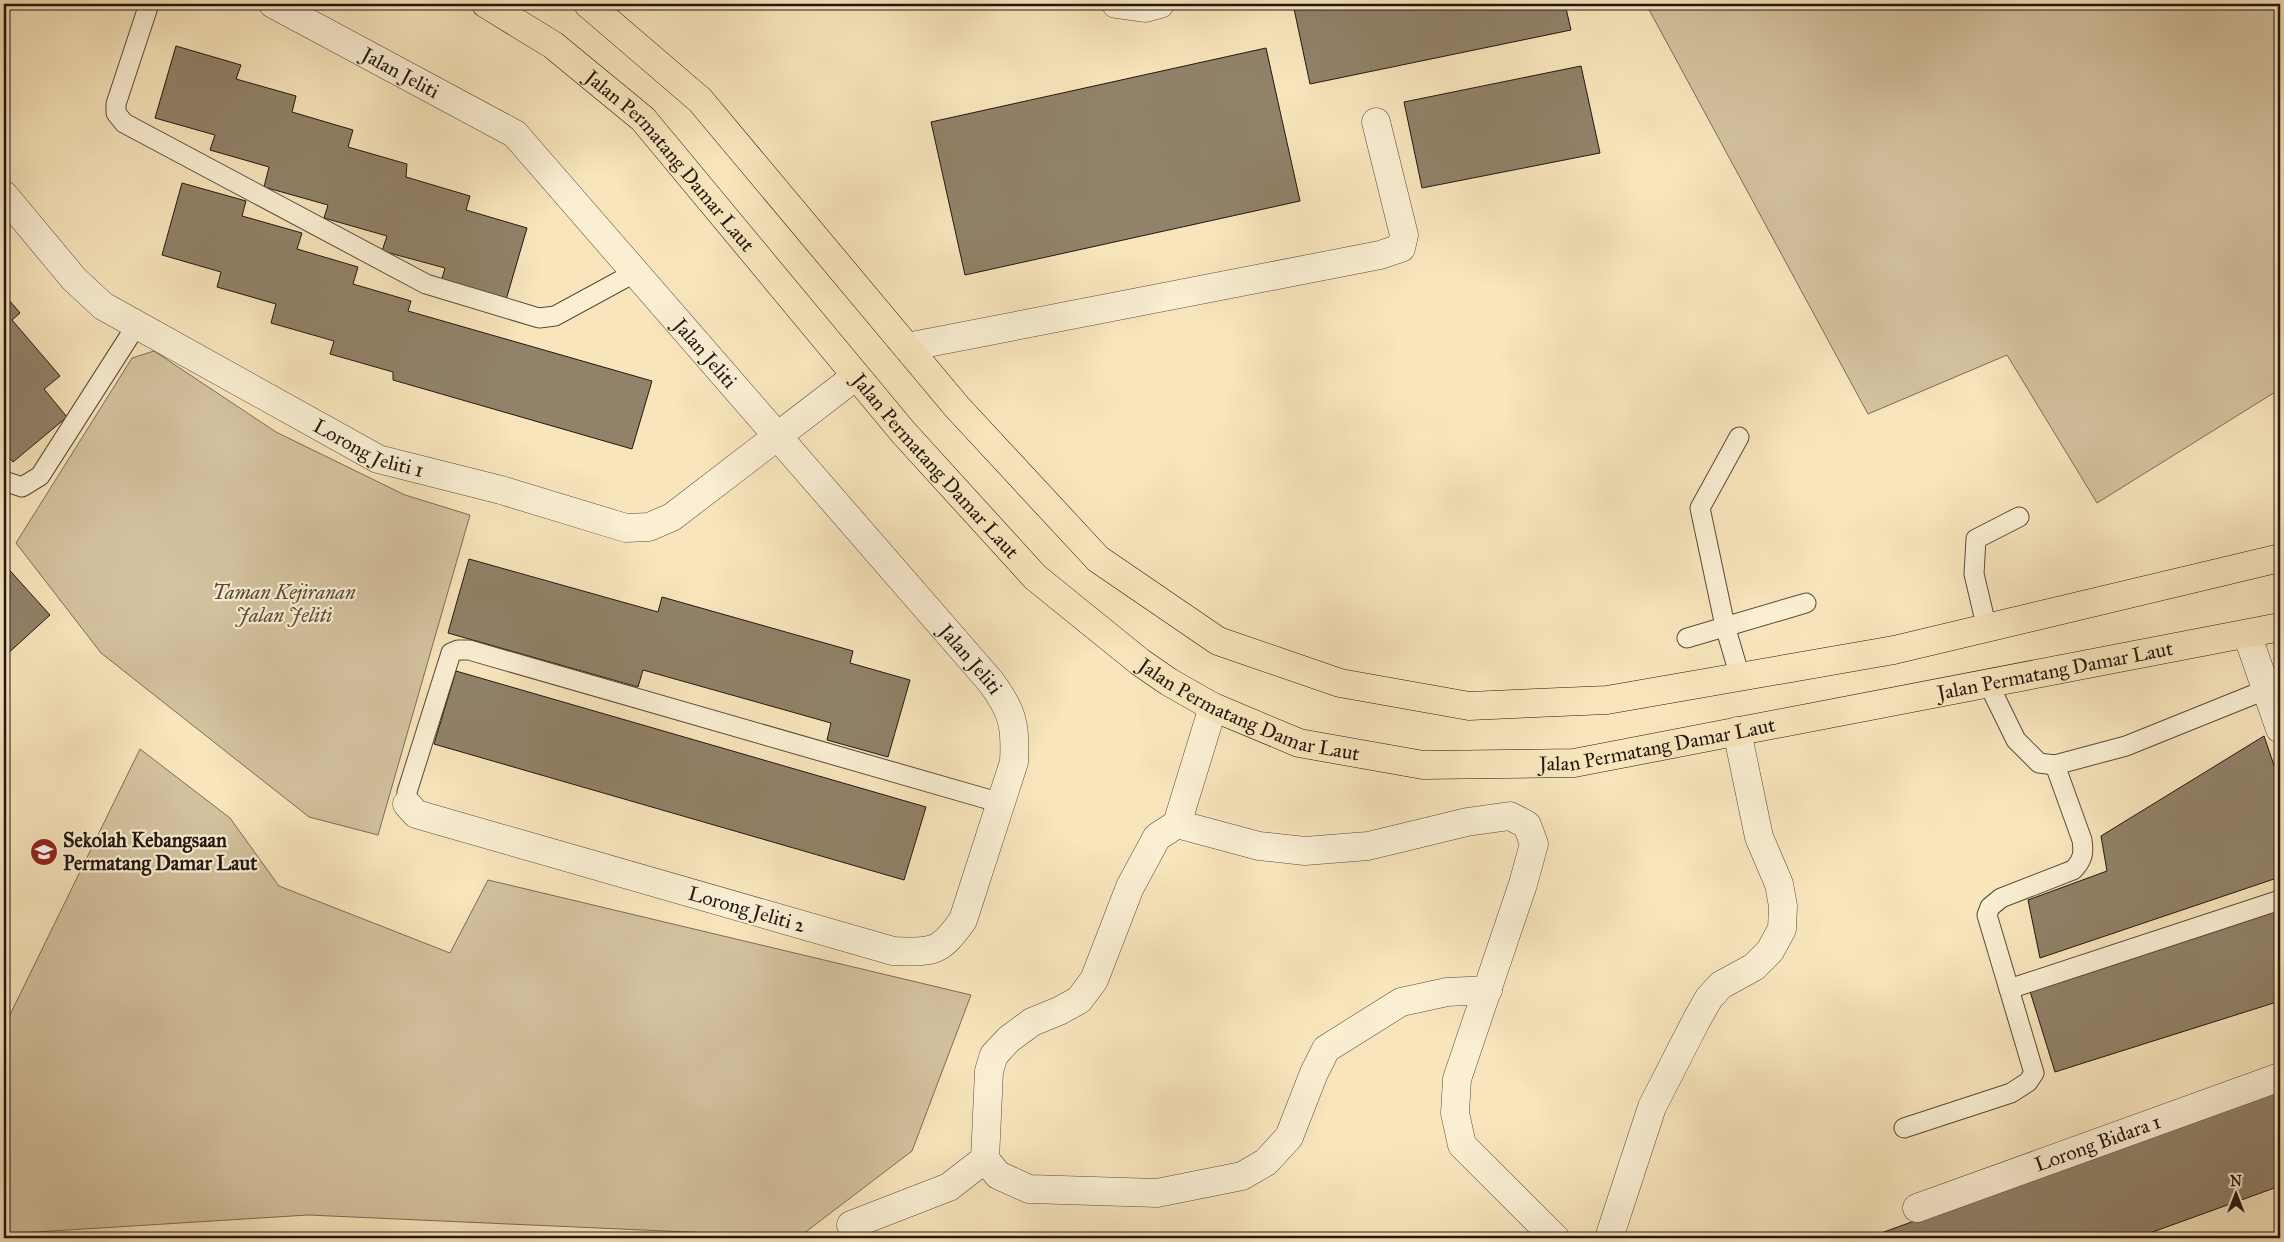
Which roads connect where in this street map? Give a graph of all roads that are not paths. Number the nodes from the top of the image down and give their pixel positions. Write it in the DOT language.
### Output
graph roads {
  1 [pos="149,4"];
  2 [pos="273,4"];
  3 [pos="486,4"];
  4 [pos="588,4"];
  5 [pos="1116,4"];
  6 [pos="1152,6"];
  7 [pos="1376,122"];
  8 [pos="4,195"];
  9 [pos="636,272"];
  10 [pos="136,326"];
  11 [pos="907,347"];
  12 [pos="856,376"];
  13 [pos="778,435"];
  14 [pos="1739,437"];
  15 [pos="4,481"];
  16 [pos="2019,518"];
  17 [pos="2280,558"];
  18 [pos="1806,603"];
  19 [pos="1725,626"];
  20 [pos="2280,627"];
  21 [pos="1987,628"];
  22 [pos="2247,634"];
  23 [pos="1687,638"];
  24 [pos="1740,677"];
  25 [pos="1988,683"];
  26 [pos="2265,690"];
  27 [pos="1213,707"];
  28 [pos="2280,729"];
  29 [pos="1737,731"];
  30 [pos="2055,766"];
  31 [pos="1001,803"];
  32 [pos="407,804"];
  33 [pos="1177,824"];
  34 [pos="2280,900"];
  35 [pos="2009,989"];
  36 [pos="1488,990"];
  37 [pos="2280,1077"];
  38 [pos="1904,1128"];
  39 [pos="985,1159"];
  40 [pos="1917,1208"];
  41 [pos="852,1225"];
  42 [pos="1555,1238"];
  43 [pos="1609,1238"];
  1 -- 9 [label="lane"];
  2 -- 9 [label="street, Jalan Jeliti"];
  3 -- 12 [label="highway, Jalan Permatang Damar Laut"];
  4 -- 11 [label="highway"];
  5 -- 6 [label="street"];
  7 -- 11 [label="street"];
  8 -- 10 [label="street, Lorong Jeliti 1"];
  9 -- 13 [label="street, Jalan Jeliti"];
  10 -- 13 [label="street, Lorong Jeliti 1"];
  10 -- 15 [label="lane"];
  11 -- 24 [label="highway"];
  12 -- 13 [label="street, Lorong Jeliti 1"];
  12 -- 27 [label="highway, Jalan Permatang Damar Laut"];
  13 -- 31 [label="street, Jalan Jeliti"];
  14 -- 19 [label="lane"];
  16 -- 21 [label="lane"];
  17 -- 21 [label="highway"];
  18 -- 19 [label="lane"];
  19 -- 23 [label="lane"];
  19 -- 24 [label="lane"];
  20 -- 22 [label="highway, Jalan Permatang Damar Laut"];
  21 -- 24 [label="highway"];
  22 -- 25 [label="highway, Jalan Permatang Damar Laut"];
  22 -- 26 [label="street"];
  25 -- 29 [label="highway, Jalan Permatang Damar Laut"];
  25 -- 30 [label="lane"];
  26 -- 28 [label="street"];
  26 -- 30 [label="lane"];
  27 -- 29 [label="highway, Jalan Permatang Damar Laut"];
  27 -- 33 [label="street"];
  29 -- 43 [label="street"];
  30 -- 35 [label="lane"];
  31 -- 32 [label="street, Lorong Jeliti 2"];
  31 -- 32 [label="lane"];
  33 -- 36 [label="street"];
  33 -- 39 [label="street"];
  34 -- 35 [label="lane"];
  35 -- 38 [label="lane"];
  36 -- 39 [label="street"];
  36 -- 42 [label="street"];
  37 -- 40 [label="street, Lorong Bidara 1"];
  39 -- 41 [label="street"];
}
